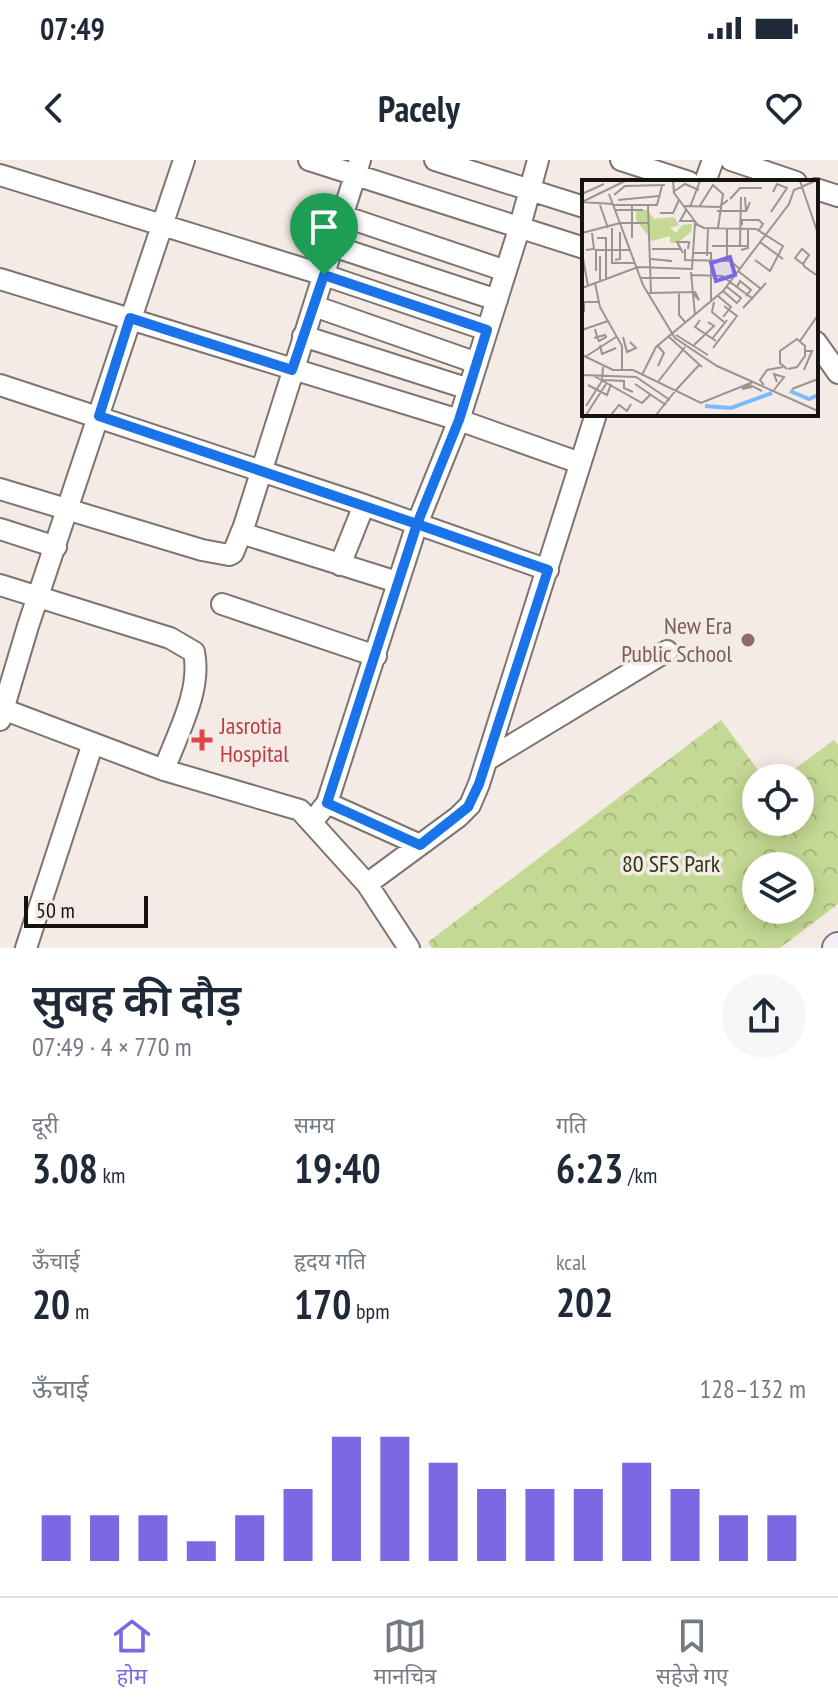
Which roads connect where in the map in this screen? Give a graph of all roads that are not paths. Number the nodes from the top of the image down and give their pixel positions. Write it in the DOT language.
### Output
graph roads {
  1 [pos="184,160"];
  2 [pos="309,160"];
  3 [pos="435,160"];
  4 [pos="538,160"];
  5 [pos="621,160"];
  6 [pos="713,160"];
  7 [pos="731,160"];
  8 [pos="357,168"];
  9 [pos="2,174"];
  10 [pos="683,180"];
  11 [pos="706,180"];
  12 [pos="790,180"];
  13 [pos="530,189"];
  14 [pos="818,190"];
  15 [pos="838,196"];
  16 [pos="582,206"];
  17 [pos="343,216"];
  18 [pos="163,226"];
  19 [pos="520,226"];
  20 [pos="333,246"];
  21 [pos="582,247"];
  22 [pos="506,271"];
  23 [pos="324,275"];
  24 [pos="0,279"];
  25 [pos="497,300"];
  26 [pos="314,306"];
  27 [pos="130,318"];
  28 [pos="487,330"];
  29 [pos="303,336"];
  30 [pos="818,345"];
  31 [pos="477,363"];
  32 [pos="292,370"];
  33 [pos="838,373"];
  34 [pos="0,385"];
  35 [pos="469,389"];
  36 [pos="99,416"];
  37 [pos="595,416"];
  38 [pos="459,420"];
  39 [pos="580,463"];
  40 [pos="261,471"];
  41 [pos="0,489"];
  42 [pos="364,505"];
  43 [pos="68,511"];
  44 [pos="417,524"];
  45 [pos="0,529"];
  46 [pos="241,533"];
  47 [pos="56,547"];
  48 [pos="340,565"];
  49 [pos="548,570"];
  50 [pos="397,582"];
  51 [pos="0,585"];
  52 [pos="38,598"];
  53 [pos="222,604"];
  54 [pos="667,651"];
  55 [pos="376,656"];
  56 [pos="1,713"];
  57 [pos="93,743"];
  58 [pos="487,760"];
  59 [pos="164,770"];
  60 [pos="327,803"];
  61 [pos="312,822"];
  62 [pos="420,845"];
  63 [pos="367,884"];
  64 [pos="26,948"];
  65 [pos="409,948"];
  1 -- 18 [label="street"];
  2 -- 8 [label="street"];
  3 -- 13 [label="street"];
  4 -- 13 [label="street"];
  5 -- 10 [label="street"];
  6 -- 11 [label="street"];
  7 -- 12 [label="street"];
  8 -- 17 [label="street"];
  8 -- 19 [label="street"];
  9 -- 18 [label="street"];
  13 -- 16 [label="street"];
  13 -- 19 [label="street"];
  14 -- 15 [label="street"];
  17 -- 20 [label="street"];
  17 -- 22 [label="street"];
  18 -- 23 [label="street"];
  18 -- 27 [label="street"];
  19 -- 21 [label="street"];
  19 -- 22 [label="street"];
  20 -- 23 [label="street"];
  20 -- 25 [label="street"];
  22 -- 25 [label="street"];
  23 -- 26 [label="street"];
  23 -- 28 [label="street"];
  24 -- 27 [label="street"];
  25 -- 28 [label="street"];
  26 -- 29 [label="street"];
  26 -- 31 [label="street"];
  27 -- 32 [label="street"];
  27 -- 36 [label="street"];
  28 -- 31 [label="street"];
  29 -- 32 [label="street"];
  29 -- 35 [label="street"];
  30 -- 33 [label="street"];
  31 -- 35 [label="street"];
  32 -- 38 [label="street"];
  32 -- 40 [label="street"];
  34 -- 36 [label="street"];
  35 -- 38 [label="street"];
  36 -- 40 [label="street"];
  36 -- 43 [label="street"];
  37 -- 39 [label="street"];
  38 -- 39 [label="street"];
  38 -- 44 [label="street"];
  39 -- 49 [label="street"];
  40 -- 42 [label="street"];
  40 -- 46 [label="street"];
  41 -- 43 [label="street"];
  42 -- 44 [label="street"];
  42 -- 48 [label="street"];
  43 -- 46 [label="street"];
  43 -- 47 [label="street"];
  44 -- 49 [label="street"];
  44 -- 50 [label="street"];
  45 -- 47 [label="street"];
  46 -- 48 [label="street"];
  47 -- 52 [label="street"];
  48 -- 50 [label="street"];
  49 -- 58 [label="street"];
  50 -- 55 [label="street"];
  51 -- 52 [label="street"];
  52 -- 56 [label="street"];
  52 -- 59 [label="street"];
  53 -- 55 [label="street"];
  54 -- 58 [label="street"];
  55 -- 60 [label="street"];
  56 -- 57 [label="street"];
  57 -- 59 [label="street"];
  57 -- 64 [label="street"];
  58 -- 62 [label="street"];
  59 -- 61 [label="street"];
  60 -- 61 [label="street"];
  60 -- 62 [label="street"];
  61 -- 63 [label="street"];
  62 -- 63 [label="street"];
  63 -- 65 [label="street"];
}
